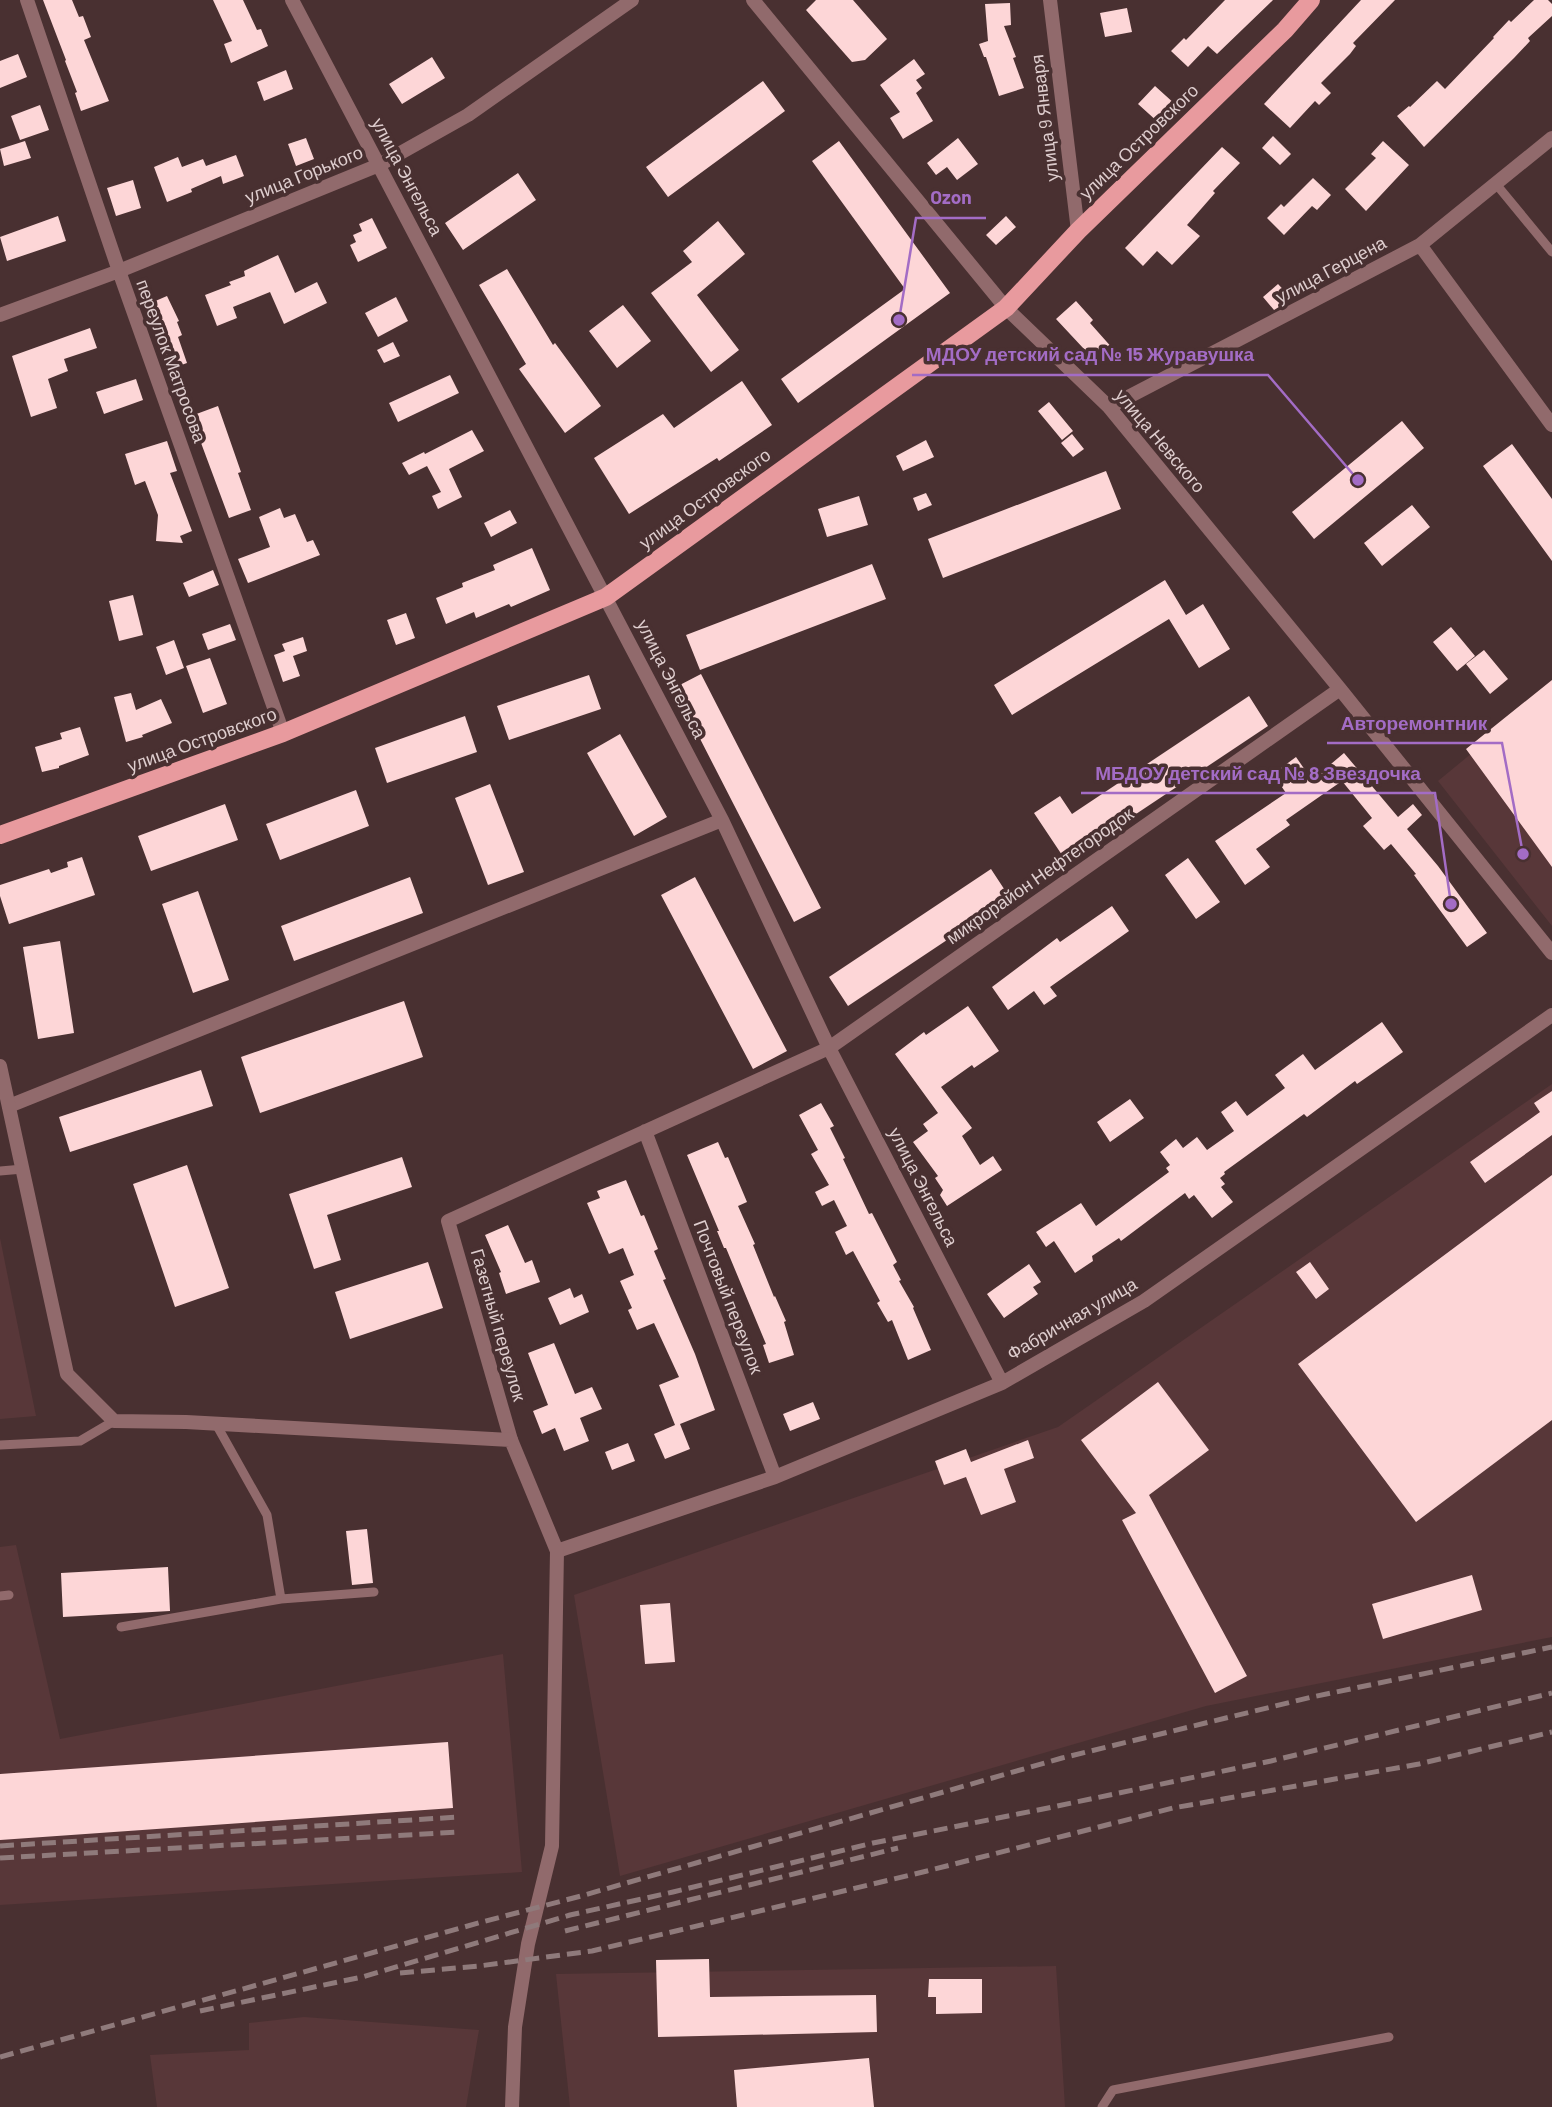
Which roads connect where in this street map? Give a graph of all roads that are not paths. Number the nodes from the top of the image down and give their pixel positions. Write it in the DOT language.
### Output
graph roads {
  1 [pos="27,0"];
  2 [pos="292,0"];
  3 [pos="632,0"];
  4 [pos="753,0"];
  5 [pos="1050,0"];
  6 [pos="1311,0"];
  7 [pos="1552,138"];
  8 [pos="379,165"];
  9 [pos="1496,184"];
  10 [pos="1078,231"];
  11 [pos="1420,245"];
  12 [pos="1552,252"];
  13 [pos="119,271"];
  14 [pos="1006,308"];
  15 [pos="0,315"];
  16 [pos="1109,407"];
  17 [pos="1552,425"];
  18 [pos="606,597"];
  19 [pos="1340,688"];
  20 [pos="283,733"];
  21 [pos="722,820"];
  22 [pos="0,835"];
  23 [pos="1552,953"];
  24 [pos="1552,1015"];
  25 [pos="828,1048"];
  26 [pos="0,1066"];
  27 [pos="9,1106"];
  28 [pos="645,1131"];
  29 [pos="23,1169"];
  30 [pos="0,1171"];
  31 [pos="448,1221"];
  32 [pos="1002,1382"];
  33 [pos="114,1421"];
  34 [pos="216,1424"];
  35 [pos="511,1440"];
  36 [pos="0,1445"];
  37 [pos="775,1477"];
  38 [pos="557,1551"];
  39 [pos="374,1592"];
  40 [pos="281,1599"];
  41 [pos="121,1627"];
  42 [pos="1389,2037"];
  43 [pos="512,2107"];
  44 [pos="1102,2107"];
  1 -- 13 [label="street, переулок Матросова"];
  2 -- 8 [label="street, улица Энгельса"];
  3 -- 8 [label="street, улица Горького"];
  4 -- 14 [label="street, улица Невского"];
  5 -- 10 [label="street, улица 9 Января"];
  6 -- 10 [label="main road, улица Островского"];
  7 -- 9 [label="street, улица Герцена"];
  8 -- 13 [label="street, улица Горького"];
  8 -- 18 [label="street, улица Энгельса"];
  9 -- 11 [label="street, улица Герцена"];
  9 -- 12 [label="lane"];
  10 -- 14 [label="main road, улица Островского"];
  11 -- 16 [label="street, улица Герцена"];
  11 -- 17 [label="street"];
  13 -- 15 [label="street, улица Горького"];
  13 -- 20 [label="street, переулок Матросова"];
  14 -- 16 [label="street, улица Невского"];
  14 -- 18 [label="main road, улица Островского"];
  16 -- 19 [label="street, улица Невского"];
  18 -- 20 [label="main road, улица Островского"];
  18 -- 21 [label="street, улица Энгельса"];
  19 -- 23 [label="street"];
  19 -- 25 [label="street, микрорайон Нефтегородок"];
  20 -- 22 [label="main road, улица Островского"];
  21 -- 25 [label="street, улица Энгельса"];
  21 -- 27 [label="street"];
  24 -- 32 [label="street, Фабричная улица"];
  25 -- 28 [label="street, микрорайон Нефтегородок"];
  25 -- 32 [label="street, улица Энгельса"];
  26 -- 27 [label="street"];
  27 -- 29 [label="street"];
  28 -- 31 [label="street, микрорайон Нефтегородок"];
  28 -- 37 [label="street, Почтовый переулок"];
  29 -- 30 [label="lane"];
  29 -- 33 [label="street"];
  31 -- 35 [label="street, Газетный переулок"];
  32 -- 37 [label="street, Фабричная улица"];
  33 -- 34 [label="street"];
  33 -- 36 [label="lane"];
  34 -- 35 [label="street"];
  34 -- 40 [label="lane"];
  35 -- 38 [label="street, Газетный переулок"];
  37 -- 38 [label="street, Фабричная улица"];
  38 -- 43 [label="street"];
  39 -- 40 [label="lane"];
  40 -- 41 [label="lane"];
  42 -- 44 [label="lane"];
}
